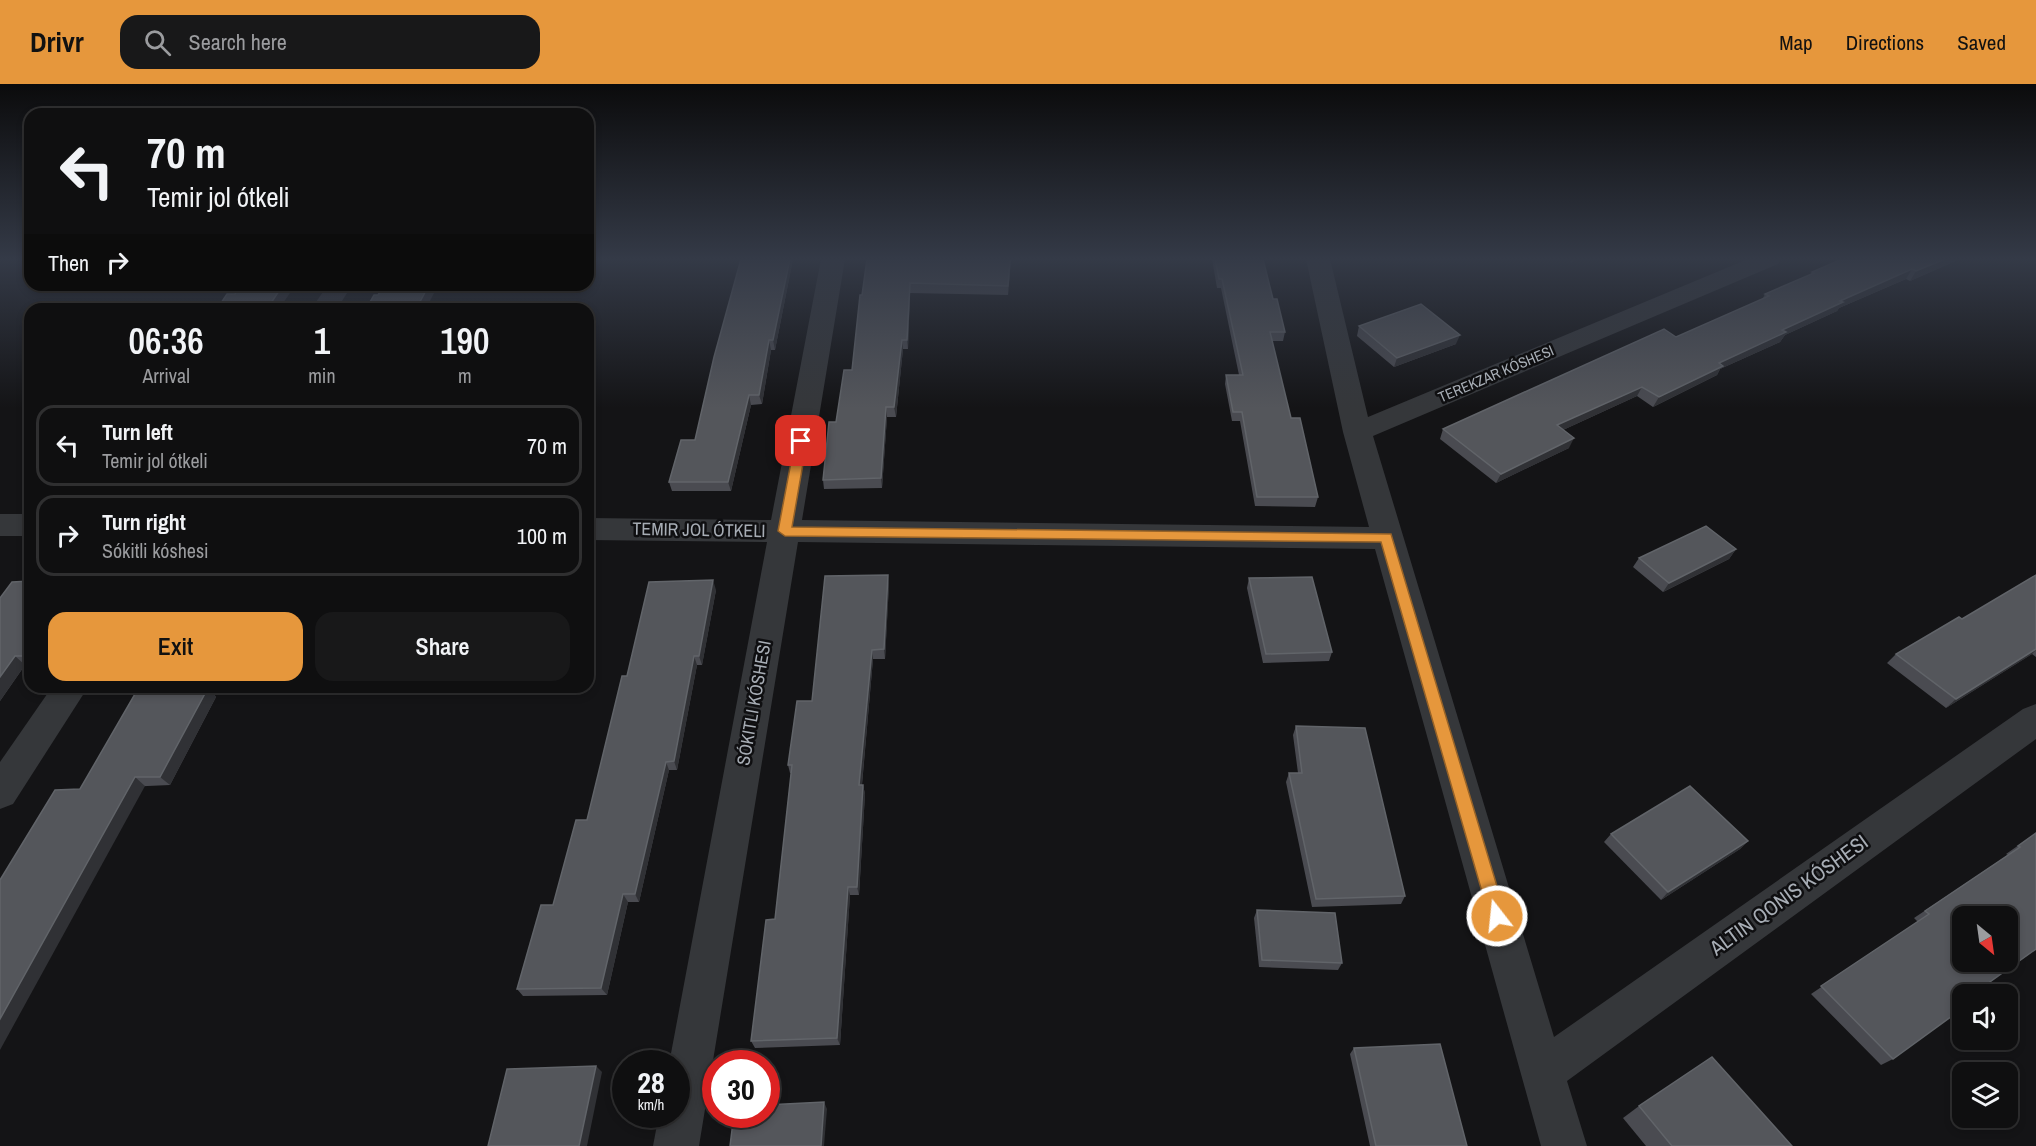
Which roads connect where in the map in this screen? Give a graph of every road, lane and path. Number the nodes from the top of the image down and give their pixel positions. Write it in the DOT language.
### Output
graph roads {
  1 [pos="824,309"];
  2 [pos="1329,309"];
  3 [pos="1651,309"];
  4 [pos="1357,432"];
  5 [pos="0,525"];
  6 [pos="24,525"];
  7 [pos="594,529"];
  8 [pos="785,531"];
  9 [pos="1386,538"];
  10 [pos="67,693"];
  11 [pos="2036,719"];
  12 [pos="0,793"];
  13 [pos="1543,1072"];
  14 [pos="676,1146"];
  15 [pos="1564,1146"];
  1 -- 8 [label="street, SÓKITLI KÓSHESI"];
  2 -- 4 [label="street"];
  3 -- 4 [label="street, TEREKZAR KÓSHESI"];
  4 -- 9 [label="street"];
  5 -- 6 [label="street"];
  7 -- 8 [label="street, TEMIR JOL ÓTKELI"];
  8 -- 9 [label="street, TEMIR JOL ÓTKELI"];
  8 -- 14 [label="street, SÓKITLI KÓSHESI"];
  9 -- 13 [label="street"];
  10 -- 12 [label="street"];
  11 -- 13 [label="street"];
  13 -- 15 [label="street"];
}
